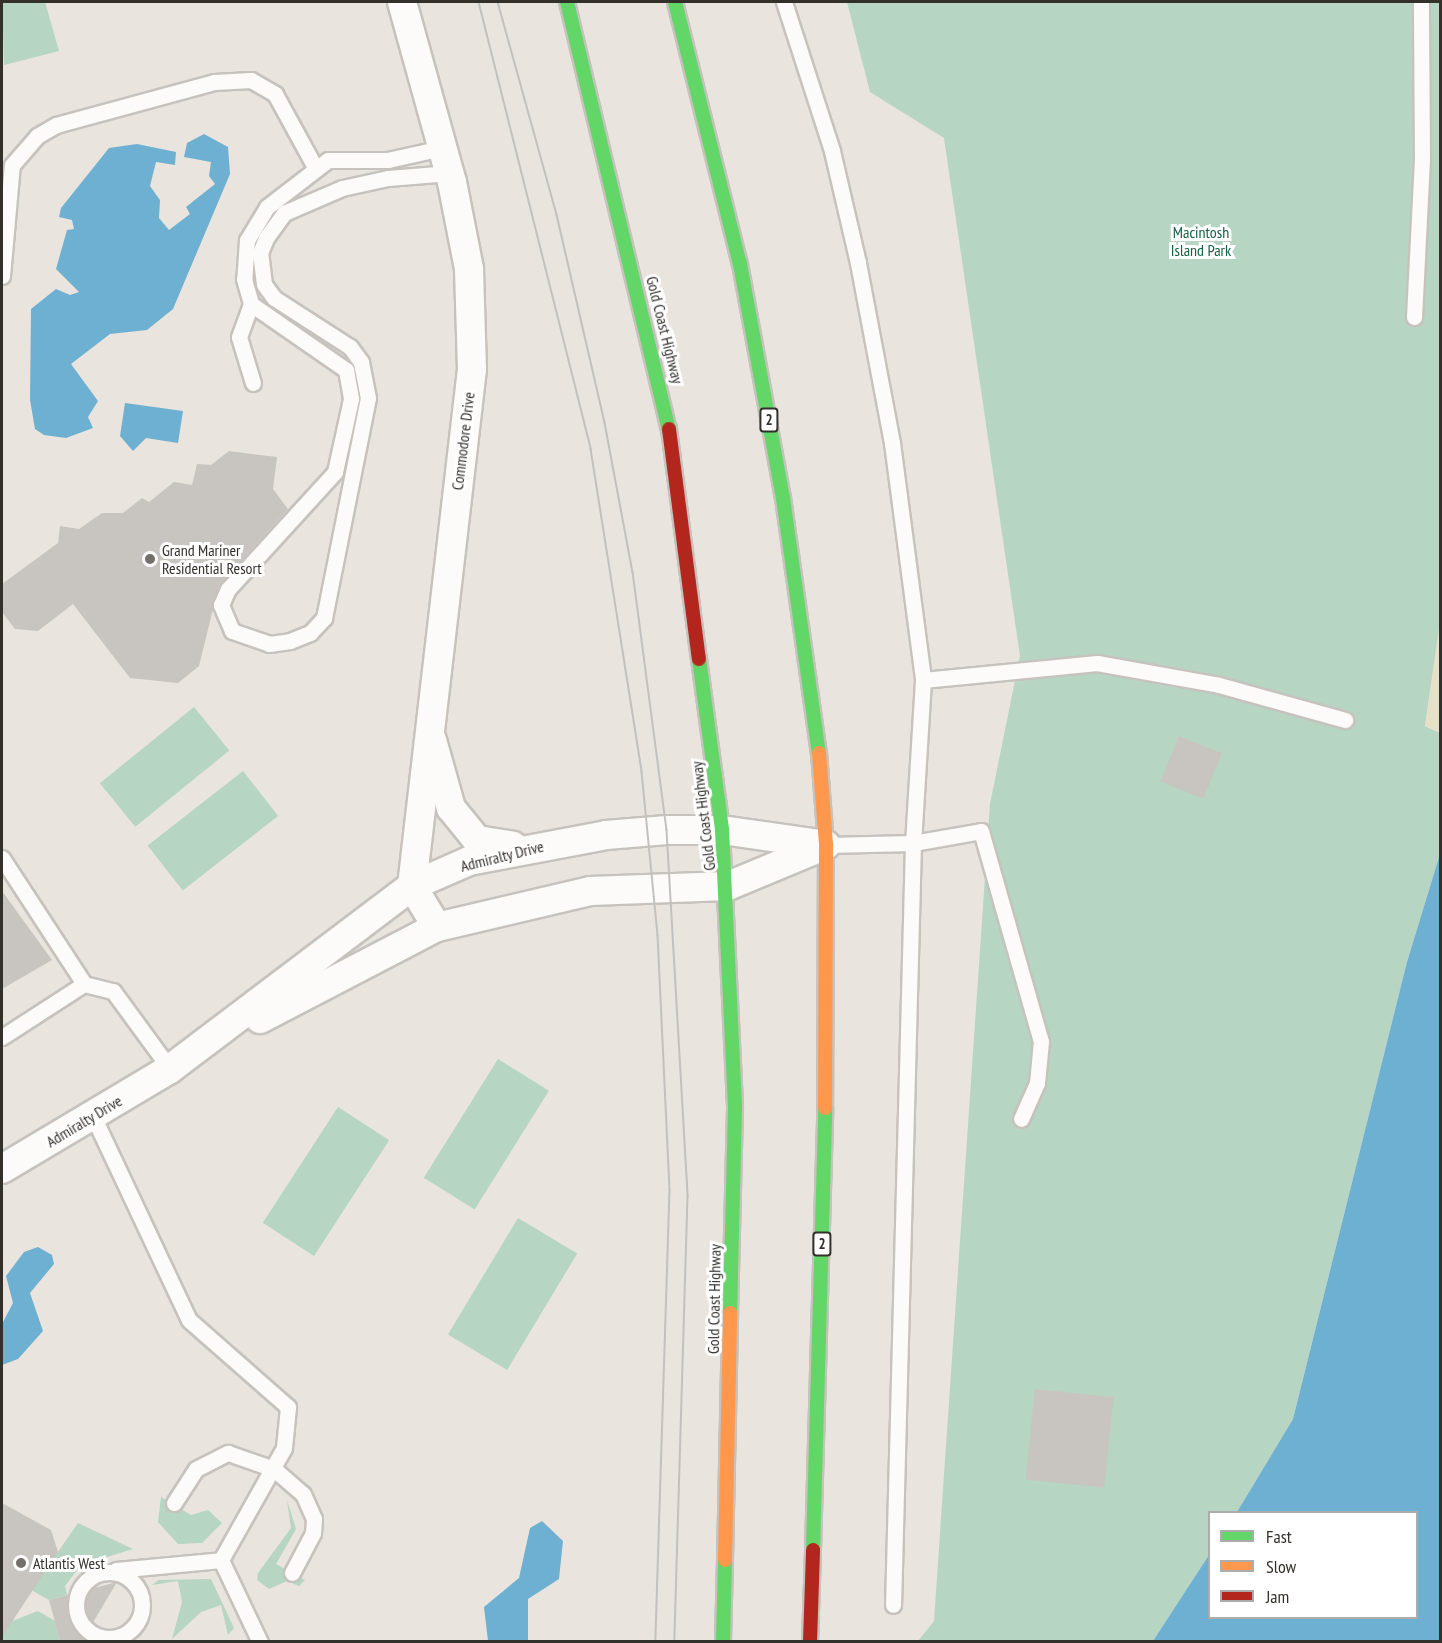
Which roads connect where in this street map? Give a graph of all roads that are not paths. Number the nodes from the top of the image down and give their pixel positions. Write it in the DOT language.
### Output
graph roads {
  1 [pos="402,2"];
  2 [pos="567,2"];
  3 [pos="675,2"];
  4 [pos="784,2"];
  5 [pos="1421,2"];
  6 [pos="446,161"];
  7 [pos="315,167"];
  8 [pos="2,276"];
  9 [pos="251,304"];
  10 [pos="1414,317"];
  11 [pos="253,383"];
  12 [pos="923,680"];
  13 [pos="1346,720"];
  14 [pos="428,723"];
  15 [pos="722,830"];
  16 [pos="913,843"];
  17 [pos="826,845"];
  18 [pos="521,848"];
  19 [pos="2,858"];
  20 [pos="728,885"];
  21 [pos="412,886"];
  22 [pos="437,927"];
  23 [pos="84,984"];
  24 [pos="2,1037"];
  25 [pos="195,1051"];
  26 [pos="170,1068"];
  27 [pos="93,1116"];
  28 [pos="1021,1119"];
  29 [pos="2,1169"];
  30 [pos="274,1469"];
  31 [pos="174,1503"];
  32 [pos="221,1560"];
  33 [pos="107,1571"];
  34 [pos="292,1573"];
  35 [pos="893,1605"];
  36 [pos="260,1641"];
  37 [pos="723,1641"];
  38 [pos="810,1641"];
  1 -- 6 [label="street, Commodore Drive"];
  2 -- 15 [label="highway, Gold Coast Highway"];
  3 -- 17 [label="highway, 2"];
  4 -- 12 [label="lane"];
  5 -- 10 [label="lane"];
  6 -- 7 [label="lane"];
  6 -- 9 [label="lane"];
  6 -- 14 [label="street, Commodore Drive"];
  7 -- 8 [label="lane"];
  7 -- 9 [label="lane"];
  9 -- 11 [label="lane"];
  12 -- 13 [label="lane"];
  12 -- 16 [label="lane"];
  14 -- 18 [label="street"];
  14 -- 21 [label="street, Commodore Drive"];
  15 -- 17 [label="street, Admiralty Drive"];
  15 -- 18 [label="street, Admiralty Drive"];
  15 -- 20 [label="highway, Gold Coast Highway"];
  16 -- 17 [label="lane"];
  16 -- 28 [label="lane"];
  16 -- 35 [label="lane"];
  17 -- 20 [label="street, Admiralty Drive"];
  17 -- 38 [label="highway, 2"];
  18 -- 21 [label="street, Admiralty Drive"];
  19 -- 23 [label="lane"];
  20 -- 22 [label="street, Admiralty Drive"];
  20 -- 37 [label="highway, Gold Coast Highway"];
  21 -- 22 [label="street"];
  21 -- 25 [label="street, Admiralty Drive"];
  22 -- 25 [label="street, Admiralty Drive"];
  23 -- 24 [label="lane"];
  23 -- 26 [label="lane"];
  25 -- 26 [label="street, Admiralty Drive"];
  26 -- 27 [label="street, Admiralty Drive"];
  27 -- 29 [label="street, Admiralty Drive"];
  27 -- 30 [label="lane"];
  30 -- 31 [label="lane"];
  30 -- 32 [label="lane"];
  30 -- 34 [label="lane"];
  32 -- 33 [label="lane"];
  32 -- 36 [label="lane"];
  33 -- 33 [label="lane"];
}
